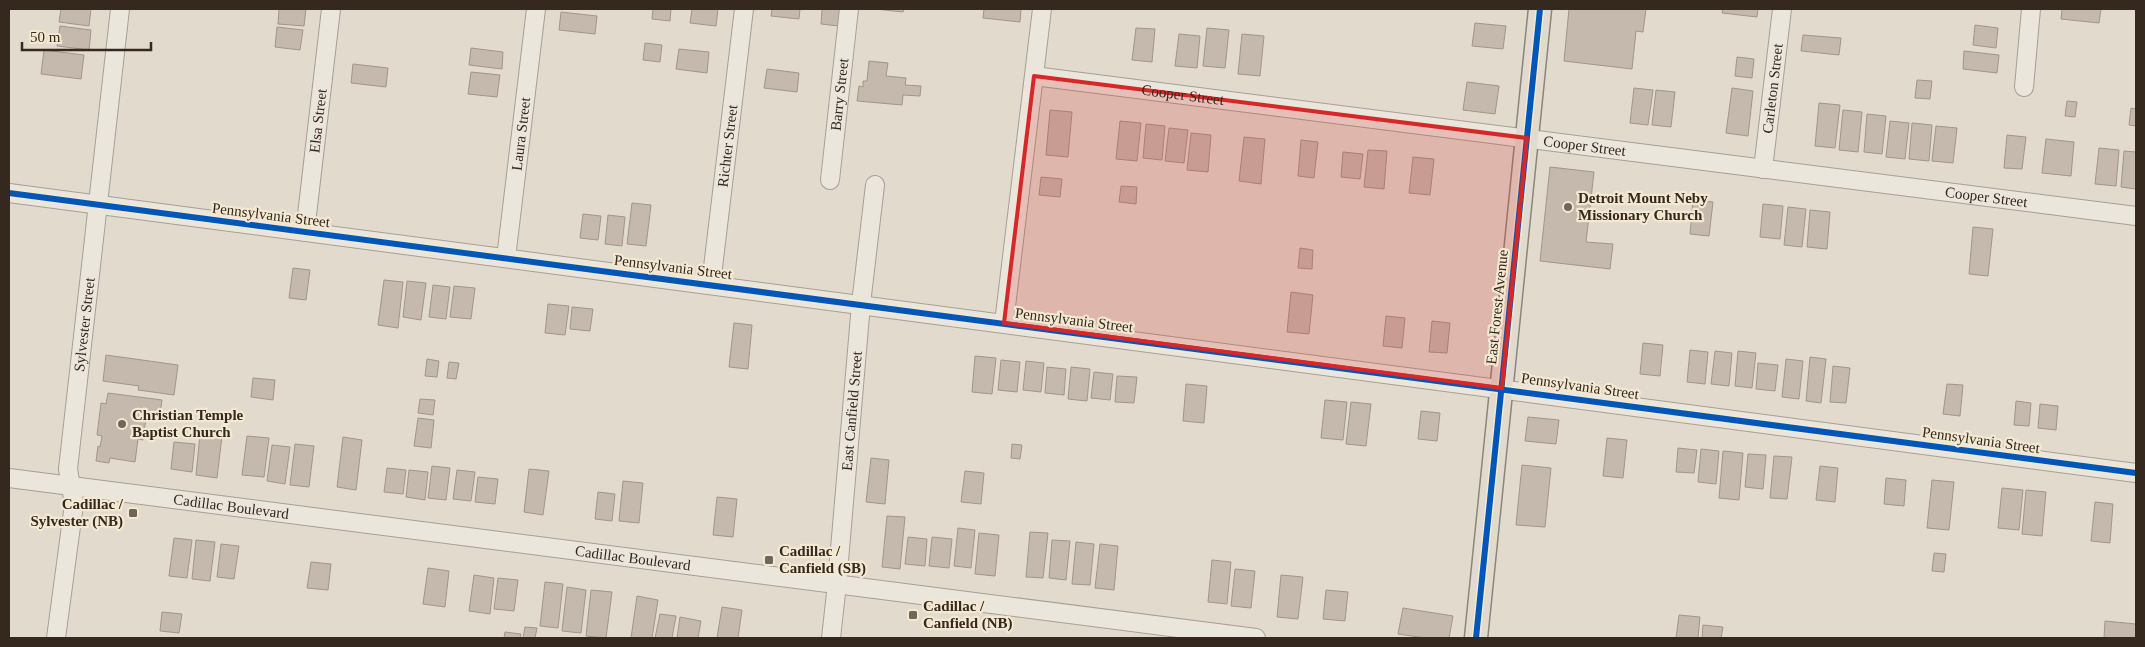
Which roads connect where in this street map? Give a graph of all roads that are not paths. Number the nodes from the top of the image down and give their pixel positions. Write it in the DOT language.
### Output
graph roads {
  1 [pos="120,9"];
  2 [pos="331,9"];
  3 [pos="536,9"];
  4 [pos="744,9"];
  5 [pos="849,9"];
  6 [pos="1042,9"];
  7 [pos="1540,9"];
  8 [pos="1782,9"];
  9 [pos="2031,9"];
  10 [pos="1034,76"];
  11 [pos="2024,87"];
  12 [pos="1526,138"];
  13 [pos="1763,168"];
  14 [pos="830,180"];
  15 [pos="875,185"];
  16 [pos="9,193"];
  17 [pos="96,204"];
  18 [pos="2136,216"];
  19 [pos="304,232"];
  20 [pos="506,258"];
  21 [pos="711,284"];
  22 [pos="861,304"];
  23 [pos="1004,324"];
  24 [pos="1502,388"];
  25 [pos="2136,473"];
  26 [pos="9,478"];
  27 [pos="71,487"];
  28 [pos="838,584"];
  29 [pos="56,638"];
  30 [pos="831,638"];
  31 [pos="1256,638"];
  32 [pos="1476,638"];
  1 -- 17 [label="street, Sylvester Street"];
  2 -- 19 [label="street, Elsa Street"];
  3 -- 20 [label="street, Laura Street"];
  4 -- 21 [label="street, Richter Street"];
  5 -- 14 [label="street, Barry Street"];
  6 -- 10 [label="street"];
  7 -- 12 [label="main road, East Forest Avenue"];
  8 -- 13 [label="street, Carleton Street"];
  9 -- 11 [label="street"];
  10 -- 12 [label="street, Cooper Street"];
  10 -- 23 [label="street"];
  12 -- 13 [label="street, Cooper Street"];
  12 -- 24 [label="main road, East Forest Avenue"];
  13 -- 18 [label="street, Cooper Street"];
  15 -- 22 [label="street, East Canfield Street"];
  16 -- 17 [label="street, Pennsylvania Street"];
  17 -- 19 [label="street, Pennsylvania Street"];
  17 -- 27 [label="street, Sylvester Street"];
  19 -- 20 [label="street, Pennsylvania Street"];
  20 -- 21 [label="street, Pennsylvania Street"];
  21 -- 22 [label="street, Pennsylvania Street"];
  22 -- 23 [label="street, Pennsylvania Street"];
  22 -- 28 [label="street, East Canfield Street"];
  23 -- 24 [label="street, Pennsylvania Street"];
  24 -- 25 [label="street, Pennsylvania Street"];
  24 -- 32 [label="main road, East Forest Avenue"];
  26 -- 27 [label="street, Cadillac Boulevard"];
  27 -- 28 [label="street, Cadillac Boulevard"];
  27 -- 29 [label="street, Sylvester Street"];
  28 -- 30 [label="street, East Canfield Street"];
  28 -- 31 [label="street, Cadillac Boulevard"];
}
